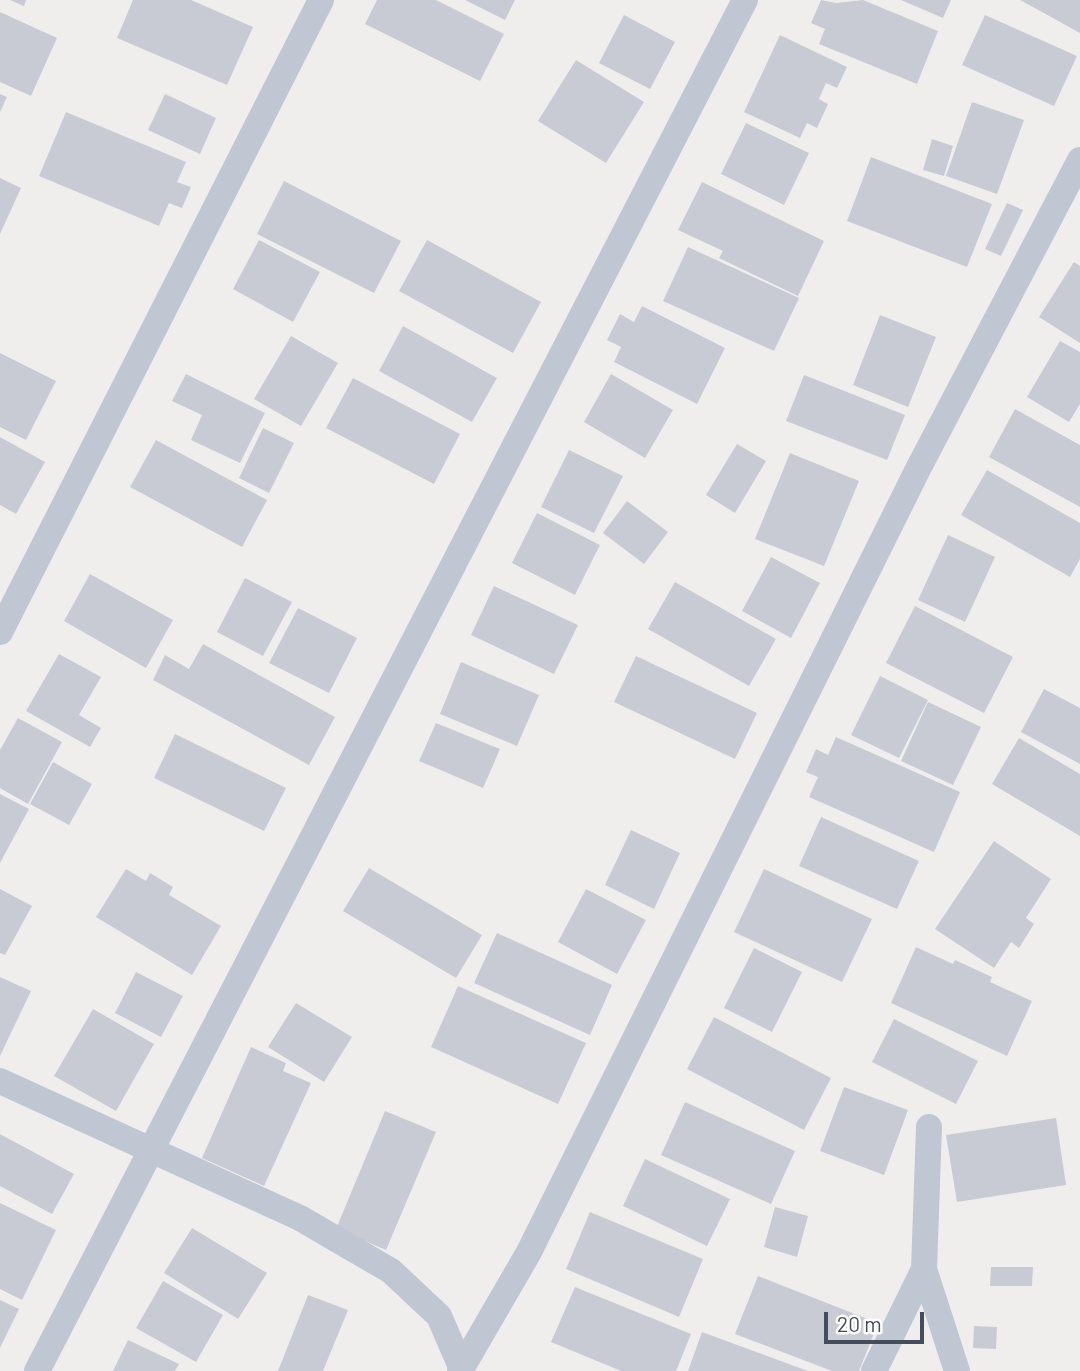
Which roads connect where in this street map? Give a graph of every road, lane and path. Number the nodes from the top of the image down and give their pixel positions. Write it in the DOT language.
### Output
graph roads {
  1 [pos="321,0"];
  2 [pos="745,0"];
  3 [pos="1080,160"];
  4 [pos="0,632"];
  5 [pos="0,1081"];
  6 [pos="929,1127"];
  7 [pos="149,1150"];
  8 [pos="924,1269"];
  9 [pos="461,1369"];
  10 [pos="37,1371"];
  11 [pos="874,1371"];
  12 [pos="957,1371"];
  1 -- 4 [label="street"];
  2 -- 7 [label="street"];
  3 -- 9 [label="street"];
  5 -- 7 [label="street"];
  6 -- 8 [label="street"];
  7 -- 9 [label="street"];
  7 -- 10 [label="street"];
  8 -- 11 [label="street"];
  8 -- 12 [label="street"];
}
